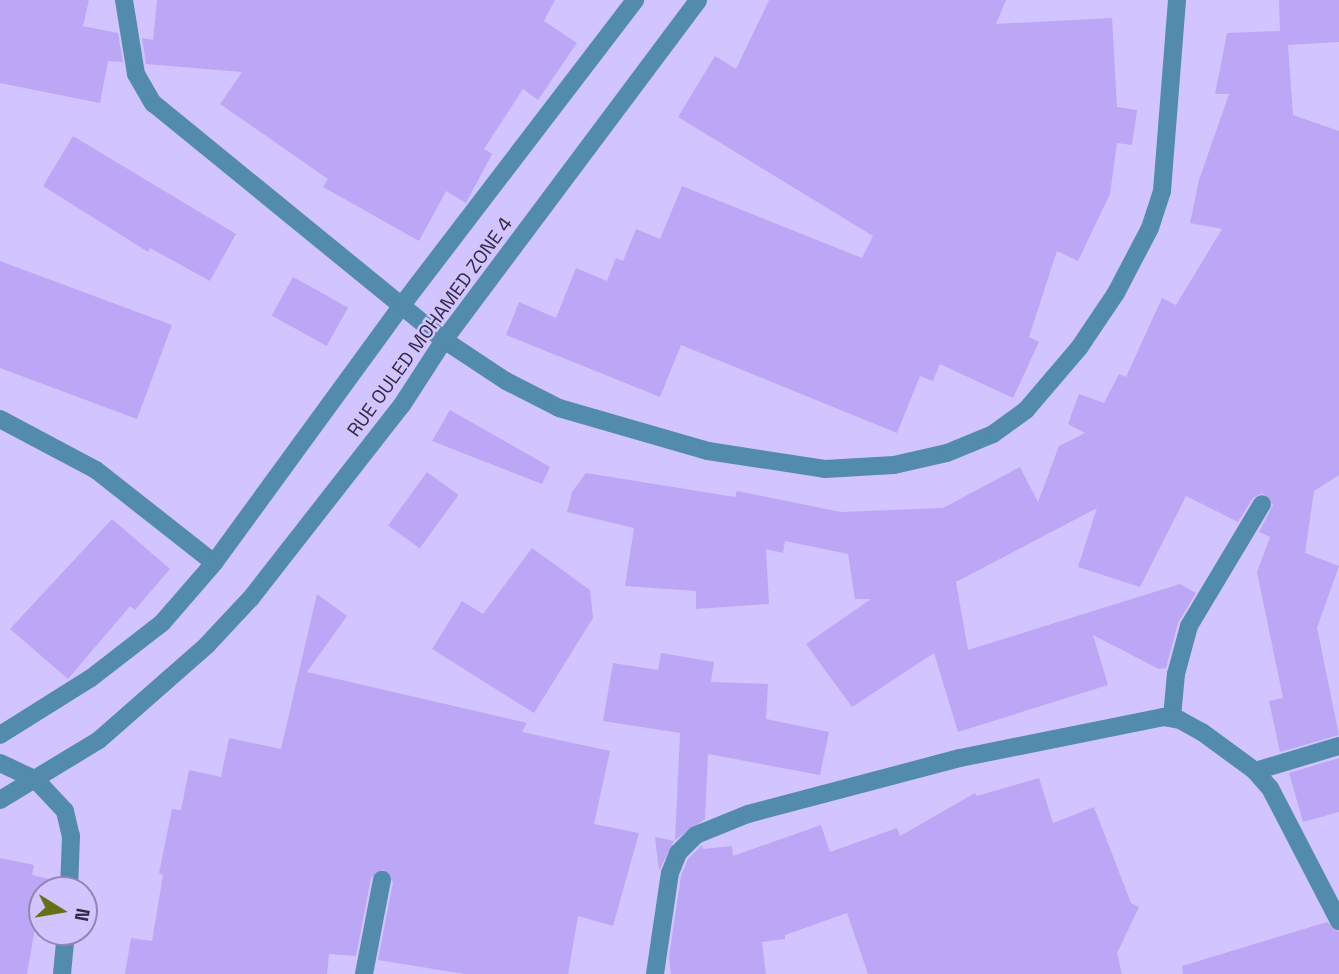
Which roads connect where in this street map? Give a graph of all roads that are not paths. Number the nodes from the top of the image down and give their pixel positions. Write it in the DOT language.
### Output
graph roads {
  1 [pos="124,0"];
  2 [pos="635,0"];
  3 [pos="698,0"];
  4 [pos="1177,0"];
  5 [pos="402,305"];
  6 [pos="444,340"];
  7 [pos="0,419"];
  8 [pos="1262,504"];
  9 [pos="214,563"];
  10 [pos="1172,718"];
  11 [pos="0,735"];
  12 [pos="1339,746"];
  13 [pos="0,763"];
  14 [pos="1255,771"];
  15 [pos="36,780"];
  16 [pos="0,800"];
  17 [pos="70,876"];
  18 [pos="382,880"];
  19 [pos="1339,921"];
  20 [pos="65,946"];
  21 [pos="62,974"];
  22 [pos="364,974"];
  23 [pos="654,974"];
  1 -- 5 [label="street"];
  2 -- 5 [label="street, RUE OULED MOHAMED ZONE 4"];
  3 -- 6 [label="street, RUE OULED MOHAMED ZONE 4"];
  4 -- 6 [label="street"];
  5 -- 6 [label="street"];
  5 -- 9 [label="street, RUE OULED MOHAMED ZONE 4"];
  6 -- 15 [label="street, RUE OULED MOHAMED ZONE 4"];
  7 -- 9 [label="street"];
  8 -- 10 [label="street"];
  9 -- 11 [label="street, RUE OULED MOHAMED ZONE 4"];
  10 -- 14 [label="street"];
  10 -- 23 [label="street"];
  12 -- 14 [label="street"];
  13 -- 15 [label="street"];
  14 -- 19 [label="street"];
  15 -- 16 [label="street, RUE OULED MOHAMED ZONE 4"];
  15 -- 17 [label="street"];
  18 -- 22 [label="street"];
  20 -- 21 [label="street"];
}
